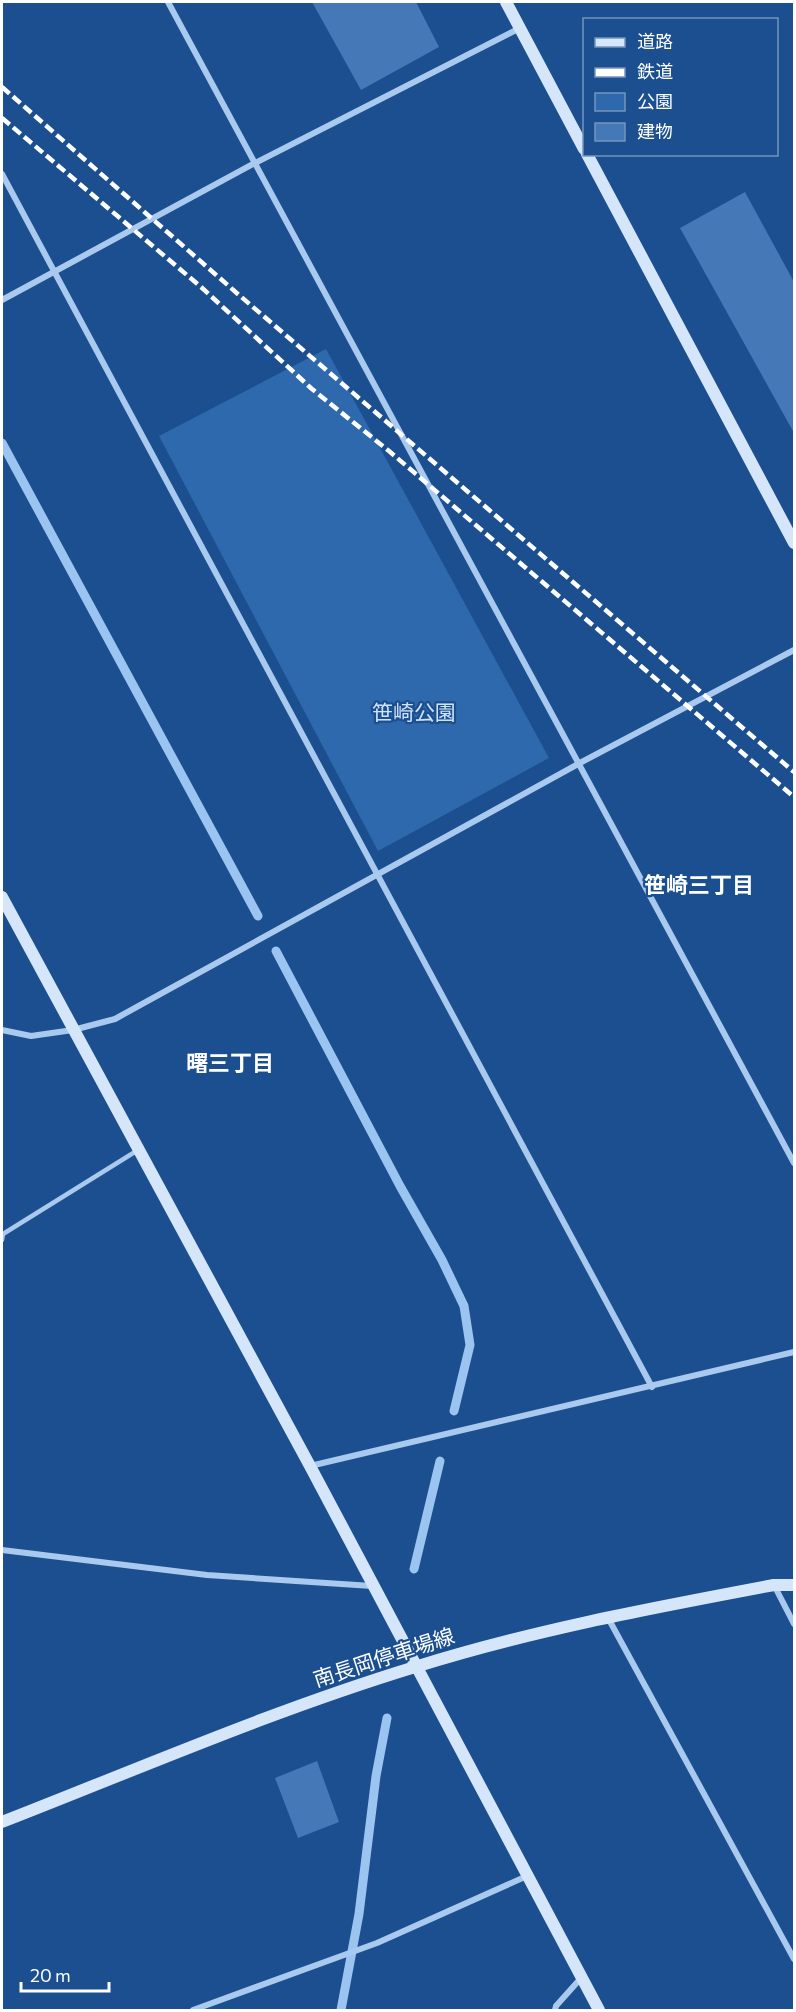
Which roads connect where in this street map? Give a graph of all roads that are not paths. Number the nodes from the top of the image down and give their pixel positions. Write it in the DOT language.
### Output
graph roads {
  1 [pos="168,2"];
  2 [pos="506,2"];
  3 [pos="520,28"];
  4 [pos="583,145"];
  5 [pos="588,156"];
  6 [pos="255,163"];
  7 [pos="2,174"];
  8 [pos="55,271"];
  9 [pos="2,300"];
  10 [pos="795,543"];
  11 [pos="795,650"];
  12 [pos="578,764"];
  13 [pos="376,874"];
  14 [pos="2,897"];
  15 [pos="2,1030"];
  16 [pos="73,1030"];
  17 [pos="138,1150"];
  18 [pos="795,1163"];
  19 [pos="2,1240"];
  20 [pos="795,1352"];
  21 [pos="652,1387"];
  22 [pos="310,1466"];
  23 [pos="2,1550"];
  24 [pos="795,1585"];
  25 [pos="372,1586"];
  26 [pos="774,1586"];
  27 [pos="607,1616"];
  28 [pos="795,1624"];
  29 [pos="415,1666"];
  30 [pos="2,1822"];
  31 [pos="527,1876"];
  32 [pos="795,1959"];
  33 [pos="581,1978"];
  34 [pos="193,2010"];
  35 [pos="555,2010"];
  36 [pos="599,2010"];
  1 -- 6 [label="street"];
  2 -- 3 [label="street"];
  3 -- 4 [label="street"];
  3 -- 6 [label="street"];
  5 -- 10 [label="street"];
  6 -- 8 [label="street"];
  6 -- 12 [label="street"];
  7 -- 8 [label="street"];
  8 -- 9 [label="street"];
  8 -- 13 [label="street"];
  11 -- 12 [label="street"];
  12 -- 13 [label="street"];
  12 -- 18 [label="street"];
  13 -- 16 [label="street"];
  13 -- 21 [label="street"];
  14 -- 16 [label="street"];
  15 -- 16 [label="street"];
  16 -- 17 [label="street"];
  17 -- 19 [label="lane"];
  17 -- 22 [label="street"];
  20 -- 21 [label="street"];
  21 -- 22 [label="street"];
  22 -- 25 [label="street"];
  23 -- 25 [label="street"];
  24 -- 26 [label="street, 南長岡停車場線"];
  25 -- 29 [label="street"];
  26 -- 27 [label="street, 南長岡停車場線"];
  26 -- 28 [label="street"];
  27 -- 29 [label="street, 南長岡停車場線"];
  27 -- 32 [label="street"];
  29 -- 30 [label="street, 南長岡停車場線"];
  29 -- 31 [label="street"];
  31 -- 33 [label="street"];
  31 -- 34 [label="street"];
  33 -- 35 [label="street"];
  33 -- 36 [label="street"];
}
